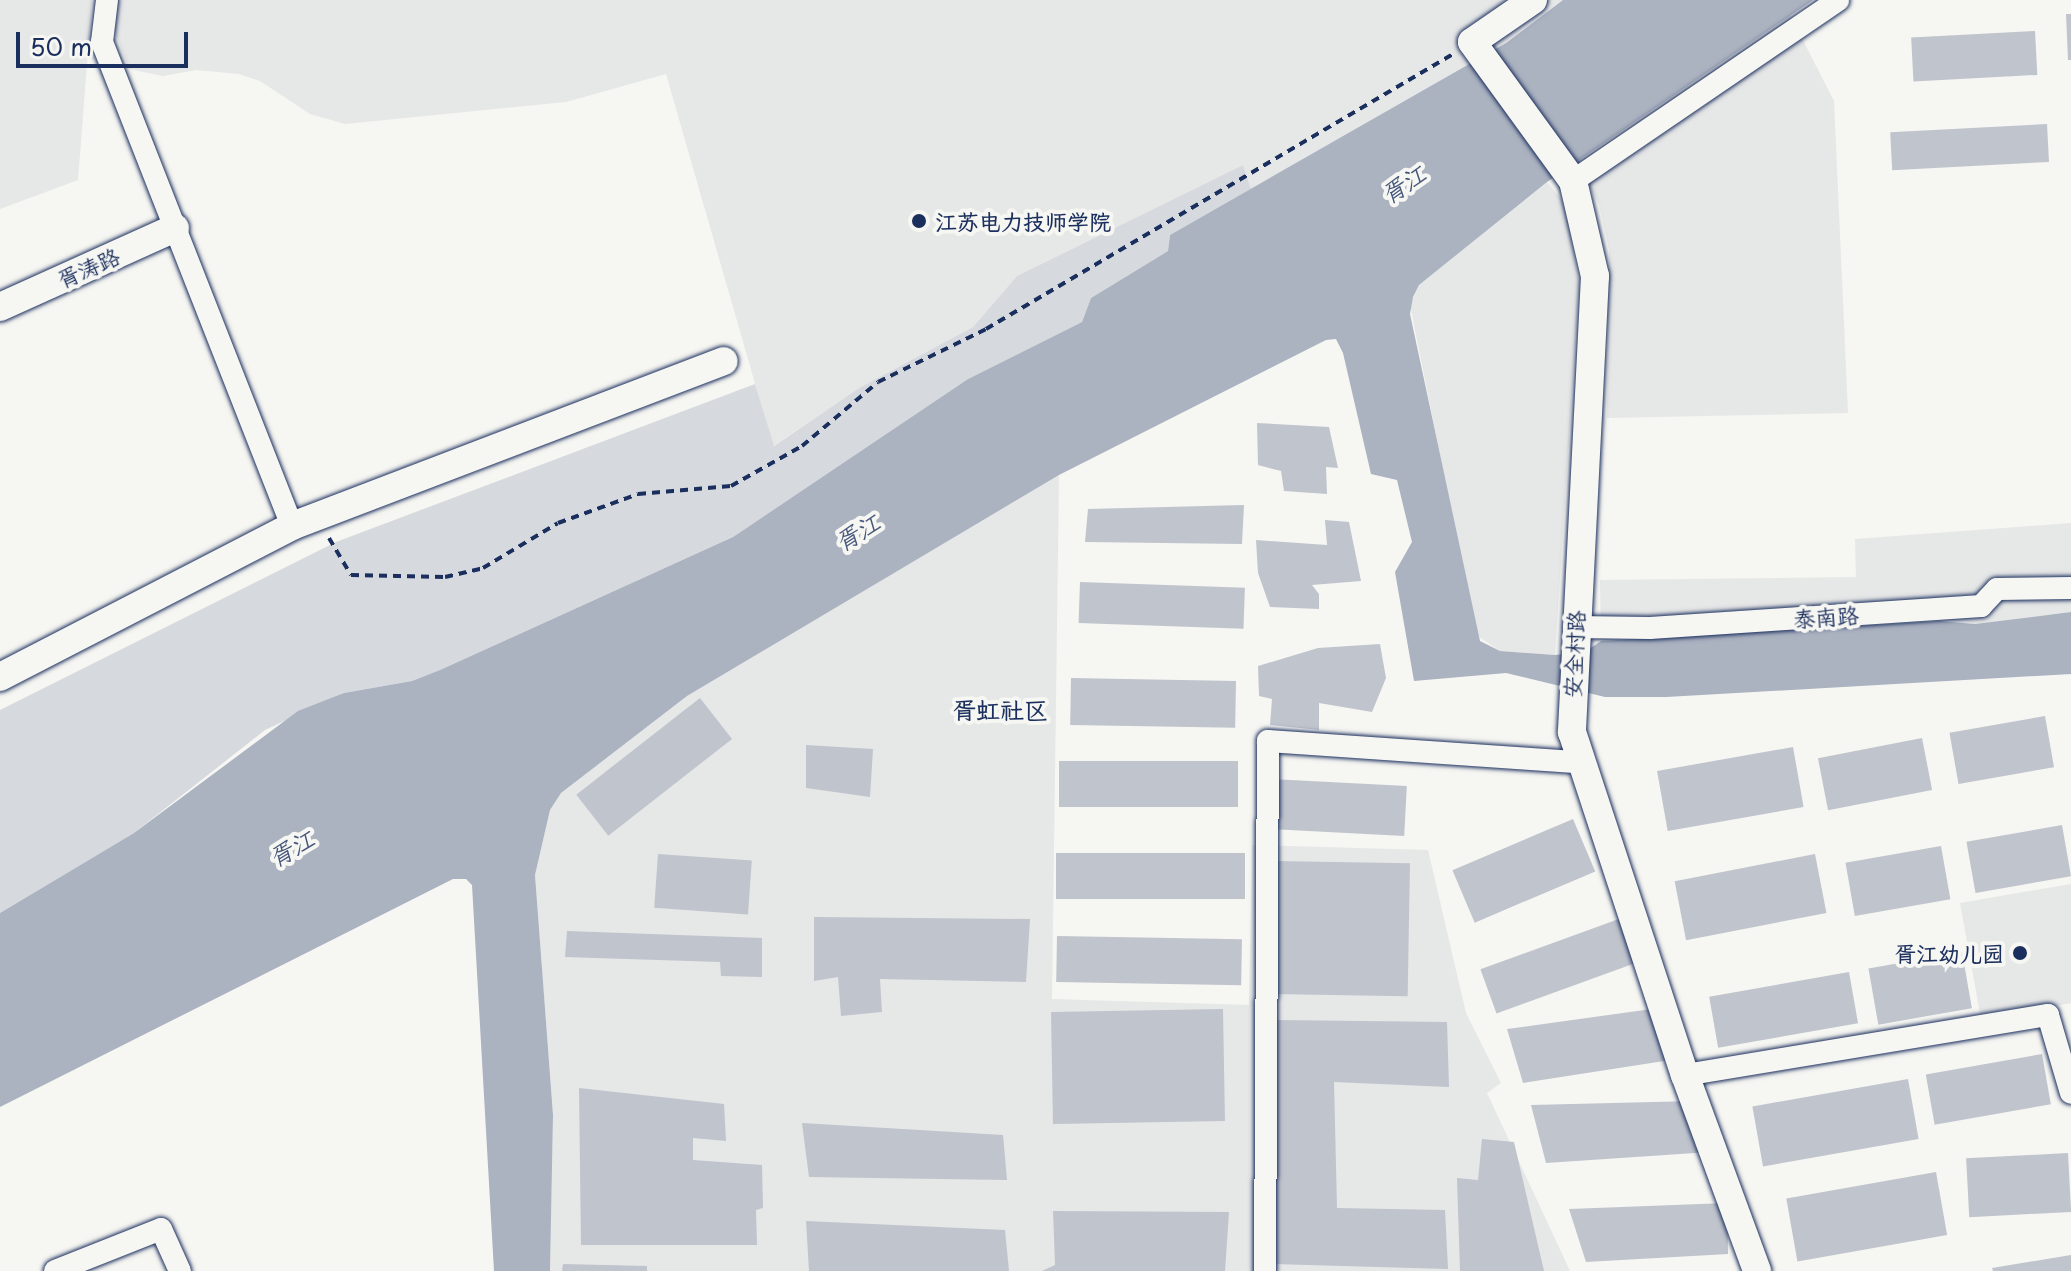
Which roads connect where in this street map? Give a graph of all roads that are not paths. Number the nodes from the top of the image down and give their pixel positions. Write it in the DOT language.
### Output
graph roads {
  1 [pos="107,0"];
  2 [pos="1533,0"];
  3 [pos="1838,0"];
  4 [pos="1570,176"];
  5 [pos="175,228"];
  6 [pos="0,307"];
  7 [pos="724,361"];
  8 [pos="306,523"];
  9 [pos="2071,588"];
  10 [pos="1573,636"];
  11 [pos="0,677"];
  12 [pos="1578,762"];
  13 [pos="1685,1075"];
  14 [pos="2071,1093"];
  15 [pos="55,1271"];
  16 [pos="180,1271"];
  17 [pos="1265,1271"];
  18 [pos="1757,1271"];
  1 -- 5 [label="street"];
  2 -- 4 [label="street, 安全村路"];
  3 -- 4 [label="street"];
  4 -- 10 [label="street, 安全村路"];
  5 -- 6 [label="street, 胥涛路"];
  5 -- 8 [label="street"];
  7 -- 8 [label="street"];
  8 -- 11 [label="street"];
  9 -- 10 [label="street, 泰南路"];
  10 -- 12 [label="street, 安全村路"];
  12 -- 13 [label="street, 安全村路"];
  12 -- 17 [label="street"];
  13 -- 14 [label="street"];
  13 -- 18 [label="street, 安全村路"];
  15 -- 16 [label="street"];
}
